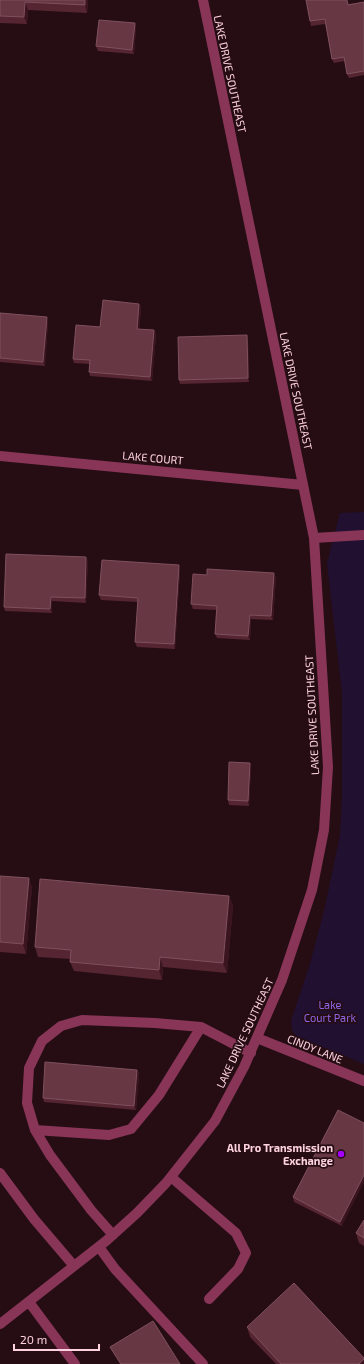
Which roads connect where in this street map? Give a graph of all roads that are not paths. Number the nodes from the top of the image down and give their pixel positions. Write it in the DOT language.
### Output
graph roads {
  1 [pos="203,0"];
  2 [pos="0,456"];
  3 [pos="303,485"];
  4 [pos="364,535"];
  5 [pos="314,538"];
  6 [pos="201,1027"];
  7 [pos="257,1038"];
  8 [pos="251,1053"];
  9 [pos="364,1081"];
  10 [pos="35,1130"];
  11 [pos="0,1173"];
  12 [pos="171,1177"];
  13 [pos="113,1235"];
  14 [pos="99,1247"];
  15 [pos="74,1266"];
  16 [pos="209,1299"];
  17 [pos="29,1302"];
  18 [pos="0,1324"];
  19 [pos="75,1364"];
  20 [pos="204,1364"];
  1 -- 3 [label="street, LAKE DRIVE SOUTHEAST"];
  2 -- 3 [label="street, LAKE COURT"];
  3 -- 5 [label="street, LAKE DRIVE SOUTHEAST"];
  4 -- 5 [label="street"];
  5 -- 7 [label="street, LAKE DRIVE SOUTHEAST"];
  6 -- 8 [label="street"];
  6 -- 10 [label="street"];
  6 -- 10 [label="street"];
  7 -- 8 [label="street, LAKE DRIVE SOUTHEAST"];
  7 -- 9 [label="street, CINDY LANE"];
  8 -- 12 [label="street, LAKE DRIVE SOUTHEAST"];
  10 -- 13 [label="street"];
  11 -- 15 [label="street"];
  12 -- 13 [label="street, LAKE DRIVE SOUTHEAST"];
  12 -- 16 [label="street"];
  13 -- 14 [label="street, LAKE DRIVE SOUTHEAST"];
  14 -- 15 [label="street, LAKE DRIVE SOUTHEAST"];
  14 -- 20 [label="street"];
  15 -- 17 [label="street, LAKE DRIVE SOUTHEAST"];
  17 -- 18 [label="street, LAKE DRIVE SOUTHEAST"];
  17 -- 19 [label="street"];
}
